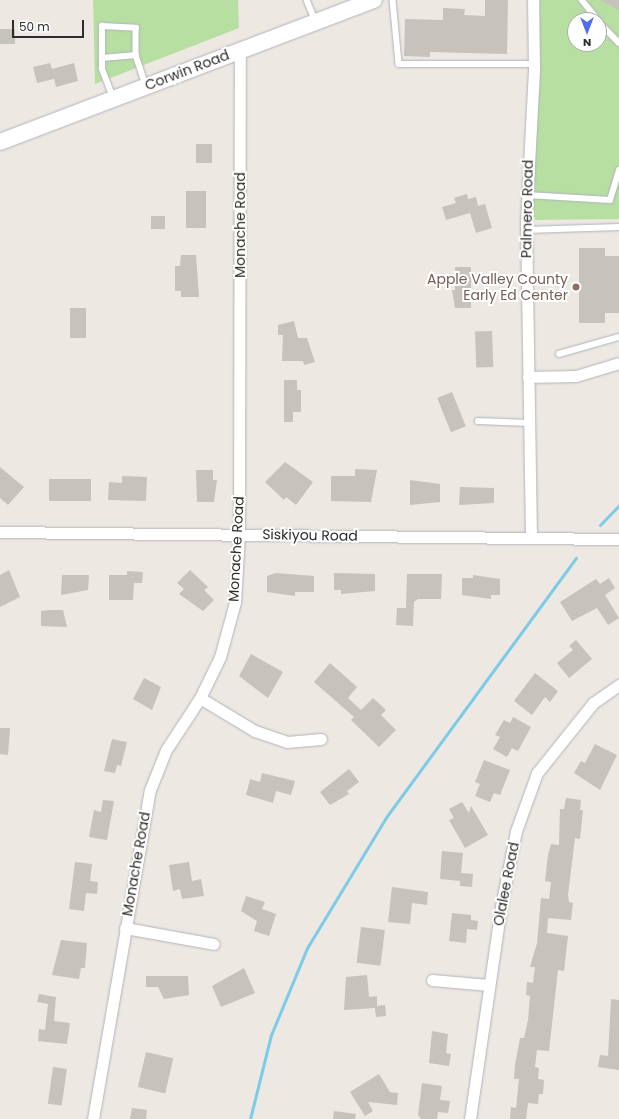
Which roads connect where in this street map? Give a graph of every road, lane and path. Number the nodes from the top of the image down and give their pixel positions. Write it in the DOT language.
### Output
graph roads {
  1 [pos="307,0"];
  2 [pos="372,0"];
  3 [pos="393,0"];
  4 [pos="533,0"];
  5 [pos="582,0"];
  6 [pos="591,12"];
  7 [pos="316,22"];
  8 [pos="607,30"];
  9 [pos="619,43"];
  10 [pos="240,50"];
  11 [pos="136,55"];
  12 [pos="102,58"];
  13 [pos="534,64"];
  14 [pos="146,86"];
  15 [pos="114,98"];
  16 [pos="0,142"];
  17 [pos="619,170"];
  18 [pos="527,195"];
  19 [pos="619,227"];
  20 [pos="526,230"];
  21 [pos="619,337"];
  22 [pos="559,354"];
  23 [pos="619,362"];
  24 [pos="528,377"];
  25 [pos="478,421"];
  26 [pos="529,423"];
  27 [pos="0,532"];
  28 [pos="239,535"];
  29 [pos="531,538"];
  30 [pos="619,539"];
  31 [pos="619,685"];
  32 [pos="200,698"];
  33 [pos="321,739"];
  34 [pos="125,928"];
  35 [pos="214,944"];
  36 [pos="432,980"];
  37 [pos="489,985"];
  38 [pos="92,1119"];
  39 [pos="470,1119"];
  1 -- 7 [label="lane"];
  2 -- 7 [label="main road, Corwin Road"];
  3 -- 13 [label="lane"];
  4 -- 13 [label="street, Palmero Road"];
  5 -- 6 [label="lane"];
  7 -- 10 [label="main road, Corwin Road"];
  8 -- 9 [label="lane"];
  10 -- 14 [label="main road, Corwin Road"];
  10 -- 28 [label="street, Monache Road"];
  11 -- 12 [label="lane"];
  11 -- 12 [label="lane"];
  11 -- 14 [label="lane"];
  12 -- 15 [label="lane"];
  13 -- 18 [label="street, Palmero Road"];
  14 -- 15 [label="main road, Corwin Road"];
  15 -- 16 [label="main road, Corwin Road"];
  17 -- 18 [label="lane"];
  18 -- 20 [label="street, Palmero Road"];
  19 -- 20 [label="lane"];
  20 -- 24 [label="street, Palmero Road"];
  21 -- 22 [label="lane"];
  23 -- 24 [label="street"];
  24 -- 26 [label="street, Palmero Road"];
  25 -- 26 [label="lane"];
  26 -- 29 [label="street, Palmero Road"];
  27 -- 28 [label="street, Siskiyou Road"];
  28 -- 29 [label="street, Siskiyou Road"];
  28 -- 32 [label="street, Monache Road"];
  29 -- 30 [label="street, Siskiyou Road"];
  31 -- 37 [label="street, Olalee Road"];
  32 -- 33 [label="street"];
  32 -- 34 [label="street, Monache Road"];
  34 -- 35 [label="street"];
  34 -- 38 [label="street, Monache Road"];
  36 -- 37 [label="street"];
  37 -- 39 [label="street, Olalee Road"];
}
